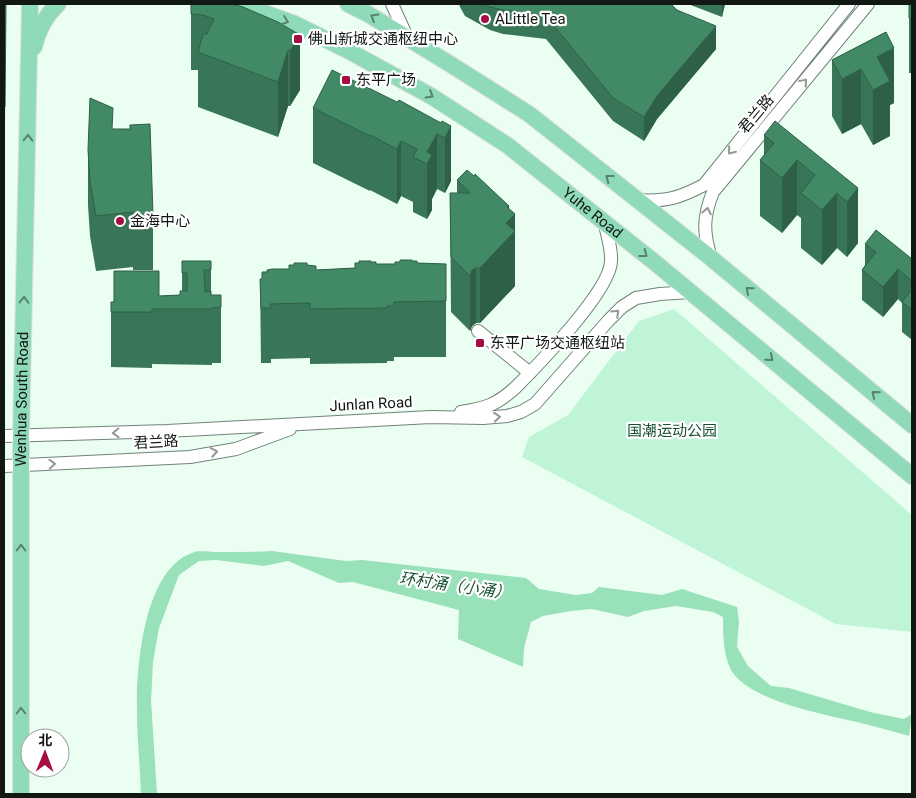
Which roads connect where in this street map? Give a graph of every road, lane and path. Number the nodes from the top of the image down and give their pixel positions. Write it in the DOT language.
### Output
graph roads {
  1 [pos="30,4"];
  2 [pos="58,4"];
  3 [pos="240,4"];
  4 [pos="348,4"];
  5 [pos="392,4"];
  6 [pos="849,4"];
  7 [pos="868,4"];
  8 [pos="407,37"];
  9 [pos="29,74"];
  10 [pos="637,200"];
  11 [pos="605,224"];
  12 [pos="711,258"];
  13 [pos="690,292"];
  14 [pos="478,330"];
  15 [pos="530,373"];
  16 [pos="431,417"];
  17 [pos="304,424"];
  18 [pos="912,425"];
  19 [pos="4,436"];
  20 [pos="21,436"];
  21 [pos="21,465"];
  22 [pos="4,466"];
  23 [pos="912,476"];
  24 [pos="21,794"];
  1 -- 9 [label="main road, Wenhua South Road"];
  2 -- 9 [label="main road"];
  3 -- 11 [label="main road, Yuhe Road, one-way"];
  8 -- 4 [label="main road, one-way"];
  5 -- 8 [label="street"];
  6 -- 10 [label="street, one-way"];
  12 -- 7 [label="street, 君兰路, one-way"];
  10 -- 8 [label="main road, one-way"];
  20 -- 9 [label="main road, Wenhua South Road, one-way"];
  10 -- 12 [label="main road"];
  11 -- 13 [label="main road, Yuhe Road, one-way"];
  11 -- 15 [label="street"];
  18 -- 12 [label="main road, one-way"];
  16 -- 13 [label="street, Junlan Road, one-way"];
  13 -- 23 [label="main road, Yuhe Road, one-way"];
  14 -- 15 [label="street"];
  15 -- 16 [label="street"];
  16 -- 17 [label="street, Junlan Road"];
  17 -- 20 [label="street, Junlan Road, one-way"];
  21 -- 17 [label="street, 君兰路, one-way"];
  19 -- 20 [label="street, Junlan Road"];
  20 -- 21 [label="main road, Wenhua South Road"];
  21 -- 22 [label="street, 君兰路"];
  24 -- 21 [label="main road, Wenhua South Road, one-way"];
}
